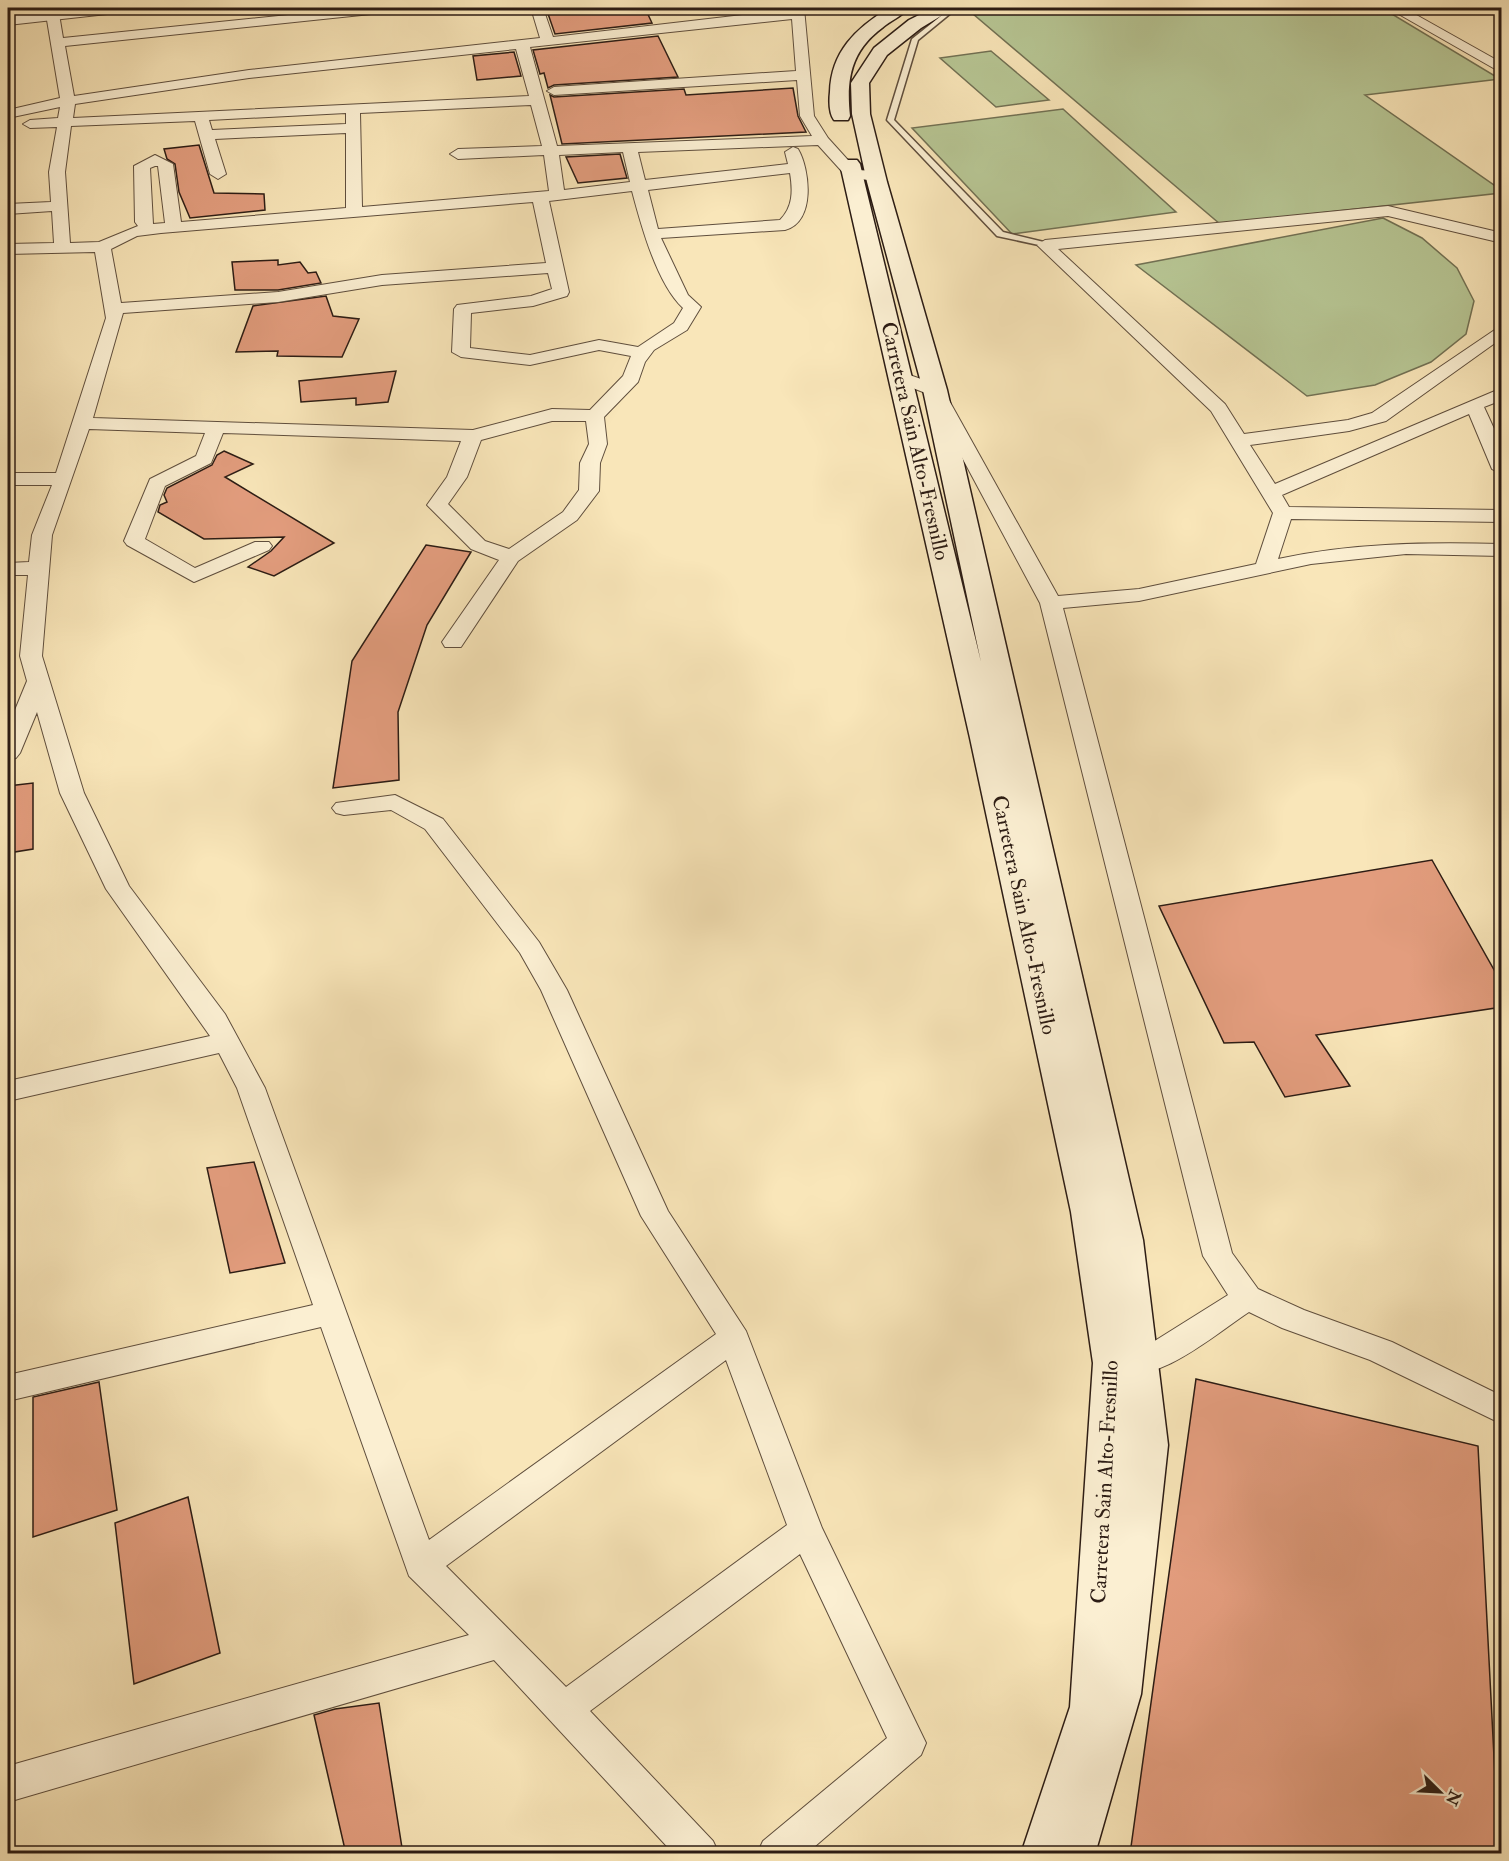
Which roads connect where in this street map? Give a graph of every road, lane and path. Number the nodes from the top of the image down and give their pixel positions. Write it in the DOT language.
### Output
graph roads {
  1 [pos="116,8"];
  2 [pos="390,8"];
  3 [pos="537,8"];
  4 [pos="900,8"];
  5 [pos="945,8"];
  6 [pos="954,8"];
  7 [pos="1395,8"];
  8 [pos="51,11"];
  9 [pos="798,11"];
  10 [pos="8,20"];
  11 [pos="548,41"];
  12 [pos="57,43"];
  13 [pos="522,44"];
  14 [pos="1502,69"];
  15 [pos="803,75"];
  16 [pos="554,91"];
  17 [pos="539,100"];
  18 [pos="68,101"];
  19 [pos="353,110"];
  20 [pos="8,114"];
  21 [pos="202,117"];
  22 [pos="66,120"];
  23 [pos="8,126"];
  24 [pos="353,128"];
  25 [pos="206,135"];
  26 [pos="822,140"];
  27 [pos="790,141"];
  28 [pos="629,147"];
  29 [pos="551,150"];
  30 [pos="458,154"];
  31 [pos="797,168"];
  32 [pos="218,174"];
  33 [pos="864,175"];
  34 [pos="638,186"];
  35 [pos="549,196"];
  36 [pos="60,206"];
  37 [pos="8,209"];
  38 [pos="354,213"];
  39 [pos="174,227"];
  40 [pos="149,230"];
  41 [pos="651,234"];
  42 [pos="1502,238"];
  43 [pos="1045,245"];
  44 [pos="102,247"];
  45 [pos="62,248"];
  46 [pos="8,249"];
  47 [pos="556,267"];
  48 [pos="113,309"];
  49 [pos="1502,330"];
  50 [pos="641,353"];
  51 [pos="901,377"];
  52 [pos="935,390"];
  53 [pos="1502,393"];
  54 [pos="1474,405"];
  55 [pos="595,416"];
  56 [pos="82,423"];
  57 [pos="216,428"];
  58 [pos="473,436"];
  59 [pos="1238,441"];
  60 [pos="1502,469"];
  61 [pos="64,478"];
  62 [pos="8,479"];
  63 [pos="1271,493"];
  64 [pos="1283,513"];
  65 [pos="1502,516"];
  66 [pos="262,546"];
  67 [pos="1502,550"];
  68 [pos="511,557"];
  69 [pos="38,568"];
  70 [pos="1265,568"];
  71 [pos="8,569"];
  72 [pos="1051,603"];
  73 [pos="453,642"];
  74 [pos="19,658"];
  75 [pos="38,682"];
  76 [pos="8,753"];
  77 [pos="344,808"];
  78 [pos="227,1042"];
  79 [pos="8,1091"];
  80 [pos="1246,1298"];
  81 [pos="330,1312"];
  82 [pos="734,1338"];
  83 [pos="1125,1363"];
  84 [pos="8,1388"];
  85 [pos="1502,1411"];
  86 [pos="806,1530"];
  87 [pos="421,1565"];
  88 [pos="500,1642"];
  89 [pos="563,1710"];
  90 [pos="8,1784"];
  91 [pos="700,1854"];
  92 [pos="776,1854"];
  93 [pos="1045,1854"];
  94 [pos="1070,1854"];
  1 -- 8 [label="street"];
  2 -- 12 [label="street"];
  3 -- 11 [label="street"];
  4 -- 33 [label="main road, Carretera Sain Alto-Fresnillo"];
  5 -- 33 [label="main road"];
  6 -- 43 [label="lane"];
  7 -- 14 [label="street"];
  8 -- 10 [label="street"];
  8 -- 12 [label="street"];
  9 -- 11 [label="street"];
  9 -- 15 [label="street"];
  11 -- 13 [label="street"];
  12 -- 18 [label="street"];
  13 -- 17 [label="street"];
  13 -- 18 [label="street"];
  15 -- 16 [label="street"];
  15 -- 26 [label="street"];
  17 -- 19 [label="street"];
  17 -- 29 [label="street"];
  18 -- 20 [label="street"];
  18 -- 22 [label="street"];
  19 -- 21 [label="street"];
  19 -- 24 [label="street"];
  21 -- 22 [label="street"];
  21 -- 25 [label="street"];
  22 -- 23 [label="street"];
  22 -- 36 [label="street"];
  24 -- 25 [label="street"];
  24 -- 38 [label="street"];
  25 -- 32 [label="street"];
  26 -- 27 [label="street"];
  26 -- 33 [label="street"];
  27 -- 28 [label="street"];
  27 -- 31 [label="street"];
  28 -- 29 [label="street"];
  28 -- 34 [label="street"];
  29 -- 30 [label="street"];
  29 -- 35 [label="street"];
  31 -- 34 [label="street"];
  31 -- 41 [label="street"];
  33 -- 51 [label="main road, Carretera Sain Alto-Fresnillo"];
  33 -- 52 [label="main road"];
  34 -- 35 [label="street"];
  34 -- 41 [label="street"];
  35 -- 38 [label="street"];
  35 -- 47 [label="street"];
  36 -- 37 [label="street"];
  36 -- 45 [label="street"];
  38 -- 39 [label="street"];
  39 -- 40 [label="street"];
  39 -- 40 [label="street"];
  40 -- 44 [label="street"];
  41 -- 50 [label="street"];
  42 -- 43 [label="street"];
  43 -- 59 [label="street"];
  44 -- 45 [label="street"];
  44 -- 48 [label="street"];
  45 -- 46 [label="street"];
  47 -- 48 [label="street"];
  47 -- 50 [label="street"];
  48 -- 56 [label="street"];
  49 -- 59 [label="street"];
  50 -- 55 [label="street"];
  51 -- 52 [label="street"];
  51 -- 83 [label="main road, Carretera Sain Alto-Fresnillo"];
  52 -- 72 [label="street"];
  52 -- 83 [label="main road"];
  53 -- 54 [label="street"];
  54 -- 60 [label="street"];
  54 -- 63 [label="street"];
  55 -- 58 [label="street"];
  55 -- 68 [label="street"];
  56 -- 57 [label="street"];
  56 -- 61 [label="street"];
  57 -- 58 [label="street"];
  57 -- 66 [label="street"];
  58 -- 68 [label="street"];
  59 -- 63 [label="street"];
  61 -- 62 [label="street"];
  61 -- 69 [label="street"];
  63 -- 64 [label="street"];
  64 -- 65 [label="street"];
  64 -- 70 [label="street"];
  67 -- 70 [label="street"];
  68 -- 73 [label="street"];
  69 -- 71 [label="street"];
  69 -- 74 [label="street"];
  70 -- 72 [label="street"];
  72 -- 80 [label="street"];
  74 -- 75 [label="street"];
  75 -- 76 [label="street"];
  75 -- 78 [label="street"];
  77 -- 82 [label="street"];
  78 -- 79 [label="street"];
  78 -- 81 [label="street"];
  80 -- 83 [label="street"];
  80 -- 85 [label="street"];
  81 -- 84 [label="street"];
  81 -- 87 [label="street"];
  82 -- 86 [label="street"];
  82 -- 87 [label="street"];
  83 -- 93 [label="main road, Carretera Sain Alto-Fresnillo"];
  83 -- 94 [label="main road"];
  86 -- 89 [label="street"];
  86 -- 92 [label="street"];
  87 -- 88 [label="street"];
  88 -- 89 [label="street"];
  88 -- 90 [label="street"];
  89 -- 91 [label="street"];
}
